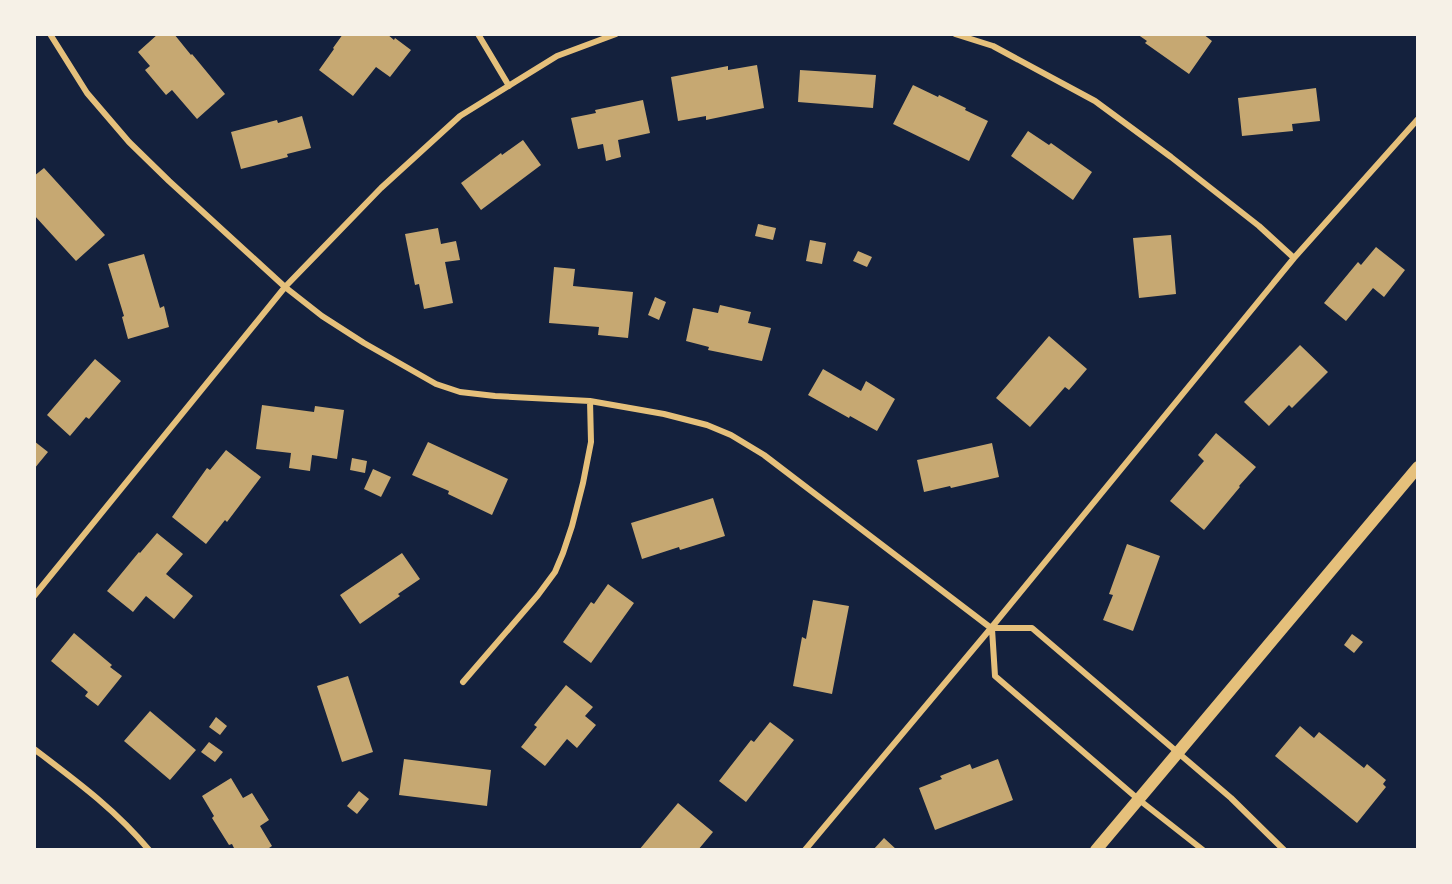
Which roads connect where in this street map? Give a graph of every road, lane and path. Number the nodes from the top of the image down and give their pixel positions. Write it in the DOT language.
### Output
graph roads {
  1 [pos="50,34"];
  2 [pos="478,34"];
  3 [pos="616,34"];
  4 [pos="955,34"];
  5 [pos="508,86"];
  6 [pos="1418,119"];
  7 [pos="1294,258"];
  8 [pos="285,287"];
  9 [pos="590,401"];
  10 [pos="1418,466"];
  11 [pos="34,596"];
  12 [pos="992,628"];
  13 [pos="463,682"];
  14 [pos="34,749"];
  15 [pos="1176,752"];
  16 [pos="1138,799"];
  17 [pos="149,849"];
  18 [pos="806,849"];
  19 [pos="1096,849"];
  20 [pos="1203,849"];
  21 [pos="1284,849"];
  1 -- 8 [label="street"];
  2 -- 5 [label="street"];
  3 -- 5 [label="street"];
  4 -- 7 [label="street"];
  5 -- 8 [label="street"];
  6 -- 7 [label="street"];
  7 -- 12 [label="street"];
  8 -- 9 [label="street"];
  8 -- 11 [label="street"];
  9 -- 12 [label="street"];
  9 -- 13 [label="street"];
  10 -- 15 [label="main road"];
  12 -- 15 [label="street"];
  12 -- 16 [label="street"];
  12 -- 18 [label="street"];
  14 -- 17 [label="street"];
  15 -- 16 [label="main road"];
  15 -- 21 [label="street"];
  16 -- 19 [label="main road"];
  16 -- 20 [label="street"];
}
